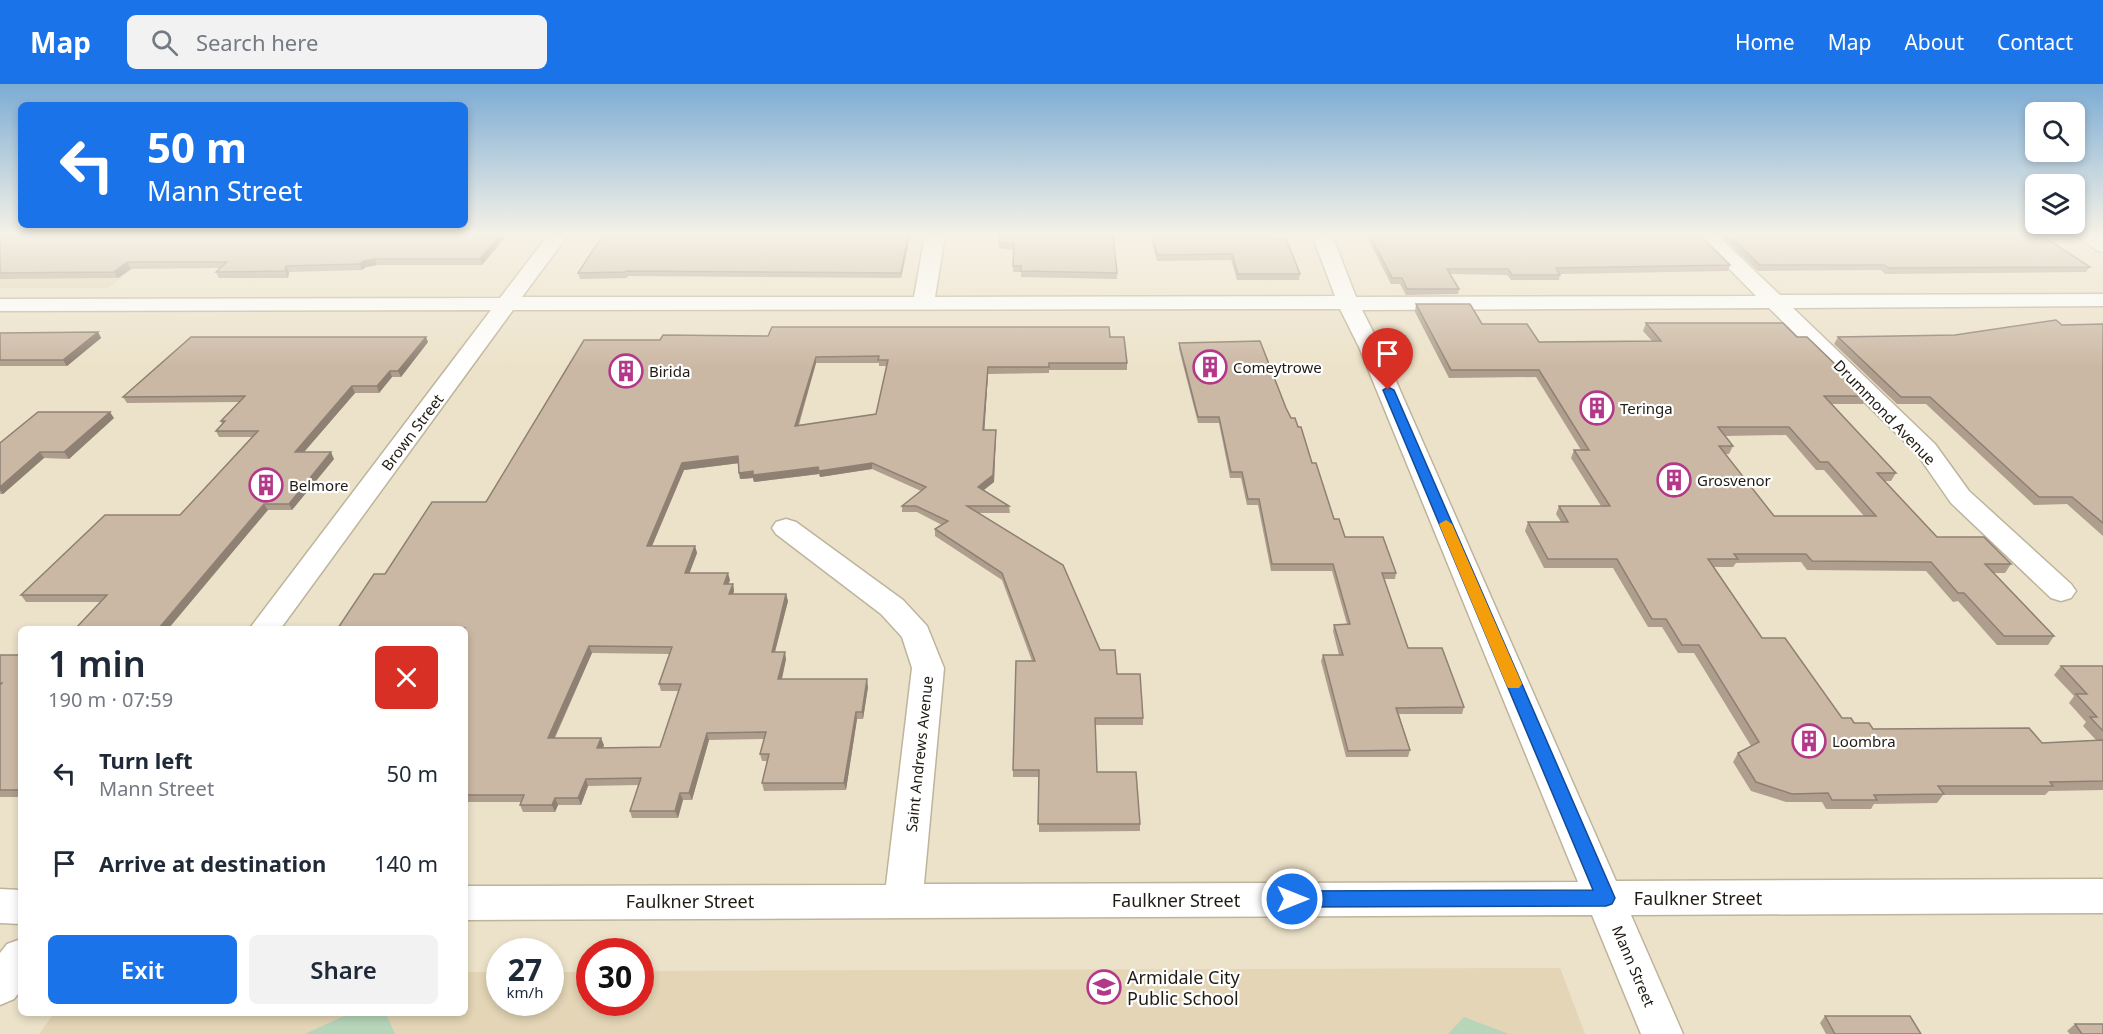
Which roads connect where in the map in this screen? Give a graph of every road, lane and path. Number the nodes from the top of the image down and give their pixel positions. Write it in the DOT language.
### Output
graph roads {
  1 [pos="525,279"];
  2 [pos="928,279"];
  3 [pos="1339,279"];
  4 [pos="1751,279"];
  5 [pos="1772,300"];
  6 [pos="2103,300"];
  7 [pos="924,302"];
  8 [pos="508,303"];
  9 [pos="1348,303"];
  10 [pos="0,305"];
  11 [pos="786,528"];
  12 [pos="2061,591"];
  13 [pos="266,626"];
  14 [pos="2103,896"];
  15 [pos="1606,898"];
  16 [pos="903,900"];
  17 [pos="468,903"];
  18 [pos="0,906"];
  19 [pos="18,907"];
  20 [pos="18,961"];
  21 [pos="0,986"];
  22 [pos="1662,1034"];
  1 -- 8 [label="street, Brown Street"];
  2 -- 7 [label="street"];
  3 -- 9 [label="street, Mann Street"];
  4 -- 5 [label="street, Drummond Avenue"];
  5 -- 6 [label="street"];
  5 -- 9 [label="street"];
  5 -- 12 [label="street, Drummond Avenue"];
  7 -- 8 [label="street"];
  7 -- 9 [label="street"];
  8 -- 10 [label="street"];
  8 -- 13 [label="street, Brown Street"];
  9 -- 15 [label="street, Mann Street"];
  11 -- 16 [label="street, Saint Andrews Avenue"];
  14 -- 15 [label="street, Faulkner Street"];
  15 -- 16 [label="street, Faulkner Street"];
  15 -- 22 [label="street, Mann Street"];
  16 -- 17 [label="street, Faulkner Street"];
  18 -- 19 [label="street"];
  20 -- 21 [label="street"];
}
